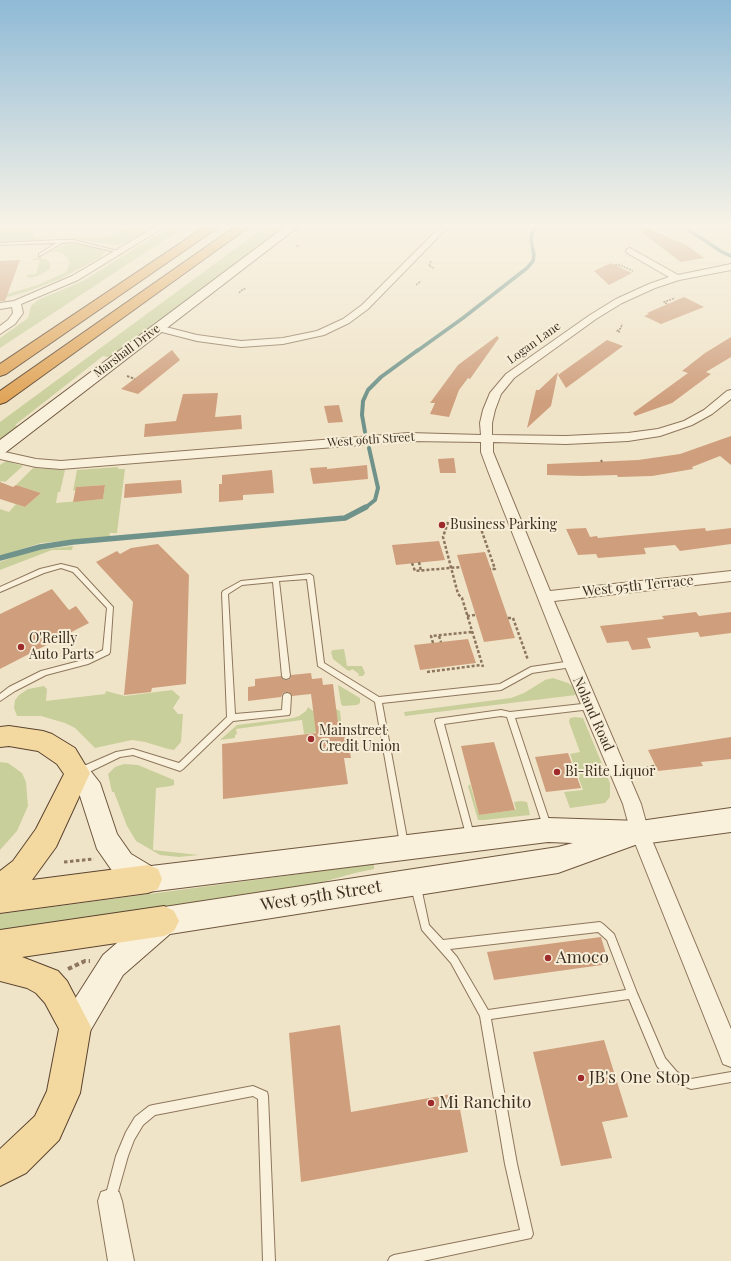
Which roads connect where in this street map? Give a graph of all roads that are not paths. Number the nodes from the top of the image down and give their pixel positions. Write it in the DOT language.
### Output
graph roads {
  1 [pos="59,285"];
  2 [pos="127,285"];
  3 [pos="161,285"];
  4 [pos="215,285"];
  5 [pos="386,285"];
  6 [pos="657,285"];
  7 [pos="16,303"];
  8 [pos="0,306"];
  9 [pos="158,328"];
  10 [pos="0,332"];
  11 [pos="0,371"];
  12 [pos="731,392"];
  13 [pos="0,399"];
  14 [pos="486,438"];
  15 [pos="0,448"];
  16 [pos="0,455"];
  17 [pos="731,576"];
  18 [pos="276,580"];
  19 [pos="0,590"];
  20 [pos="545,597"];
  21 [pos="572,664"];
  22 [pos="286,676"];
  23 [pos="287,696"];
  24 [pos="0,698"];
  25 [pos="378,700"];
  26 [pos="591,706"];
  27 [pos="510,715"];
  28 [pos="231,718"];
  29 [pos="0,737"];
  30 [pos="77,773"];
  31 [pos="731,820"];
  32 [pos="548,830"];
  33 [pos="640,833"];
  34 [pos="471,839"];
  35 [pos="405,848"];
  36 [pos="148,879"];
  37 [pos="415,881"];
  38 [pos="0,888"];
  39 [pos="0,900"];
  40 [pos="164,921"];
  41 [pos="0,945"];
  42 [pos="441,945"];
  43 [pos="0,966"];
  44 [pos="632,994"];
  45 [pos="485,1016"];
  46 [pos="75,1027"];
  47 [pos="730,1052"];
  48 [pos="731,1077"];
  49 [pos="0,1168"];
  50 [pos="110,1201"];
  51 [pos="121,1261"];
  52 [pos="269,1261"];
  53 [pos="394,1261"];
  1 -- 7 [label="street"];
  2 -- 11 [label="highway"];
  3 -- 13 [label="highway"];
  4 -- 9 [label="main road, Marshall Drive"];
  5 -- 9 [label="street"];
  6 -- 14 [label="street, Logan Lane"];
  7 -- 8 [label="street"];
  7 -- 10 [label="street"];
  9 -- 15 [label="main road, Marshall Drive"];
  12 -- 14 [label="street, West 96th Street"];
  14 -- 16 [label="street, West 96th Street"];
  14 -- 20 [label="street, Noland Road"];
  17 -- 20 [label="street, West 95th Terrace"];
  18 -- 22 [label="lane"];
  18 -- 25 [label="lane"];
  18 -- 28 [label="lane"];
  19 -- 24 [label="lane"];
  20 -- 21 [label="street, Noland Road"];
  21 -- 25 [label="lane"];
  21 -- 26 [label="street, Noland Road"];
  23 -- 28 [label="lane"];
  25 -- 35 [label="lane"];
  26 -- 27 [label="lane"];
  26 -- 33 [label="street, Noland Road"];
  27 -- 32 [label="lane"];
  27 -- 34 [label="lane"];
  28 -- 30 [label="lane"];
  29 -- 30 [label="main road"];
  30 -- 36 [label="main road"];
  30 -- 38 [label="main road"];
  31 -- 33 [label="main road, West 95th Street"];
  32 -- 33 [label="main road, West 95th Street"];
  32 -- 34 [label="main road, West 95th Street"];
  33 -- 37 [label="main road, West 95th Street"];
  33 -- 47 [label="street, Noland Road"];
  34 -- 35 [label="main road, West 95th Street"];
  35 -- 36 [label="main road, West 95th Street"];
  36 -- 39 [label="main road, West 95th Street"];
  37 -- 40 [label="main road, West 95th Street"];
  37 -- 42 [label="lane"];
  40 -- 41 [label="main road, West 95th Street"];
  40 -- 46 [label="main road"];
  42 -- 44 [label="lane"];
  42 -- 45 [label="lane"];
  43 -- 46 [label="main road"];
  44 -- 45 [label="lane"];
  44 -- 48 [label="lane"];
  45 -- 53 [label="lane"];
  46 -- 49 [label="main road"];
  50 -- 51 [label="street"];
  50 -- 52 [label="lane"];
}
